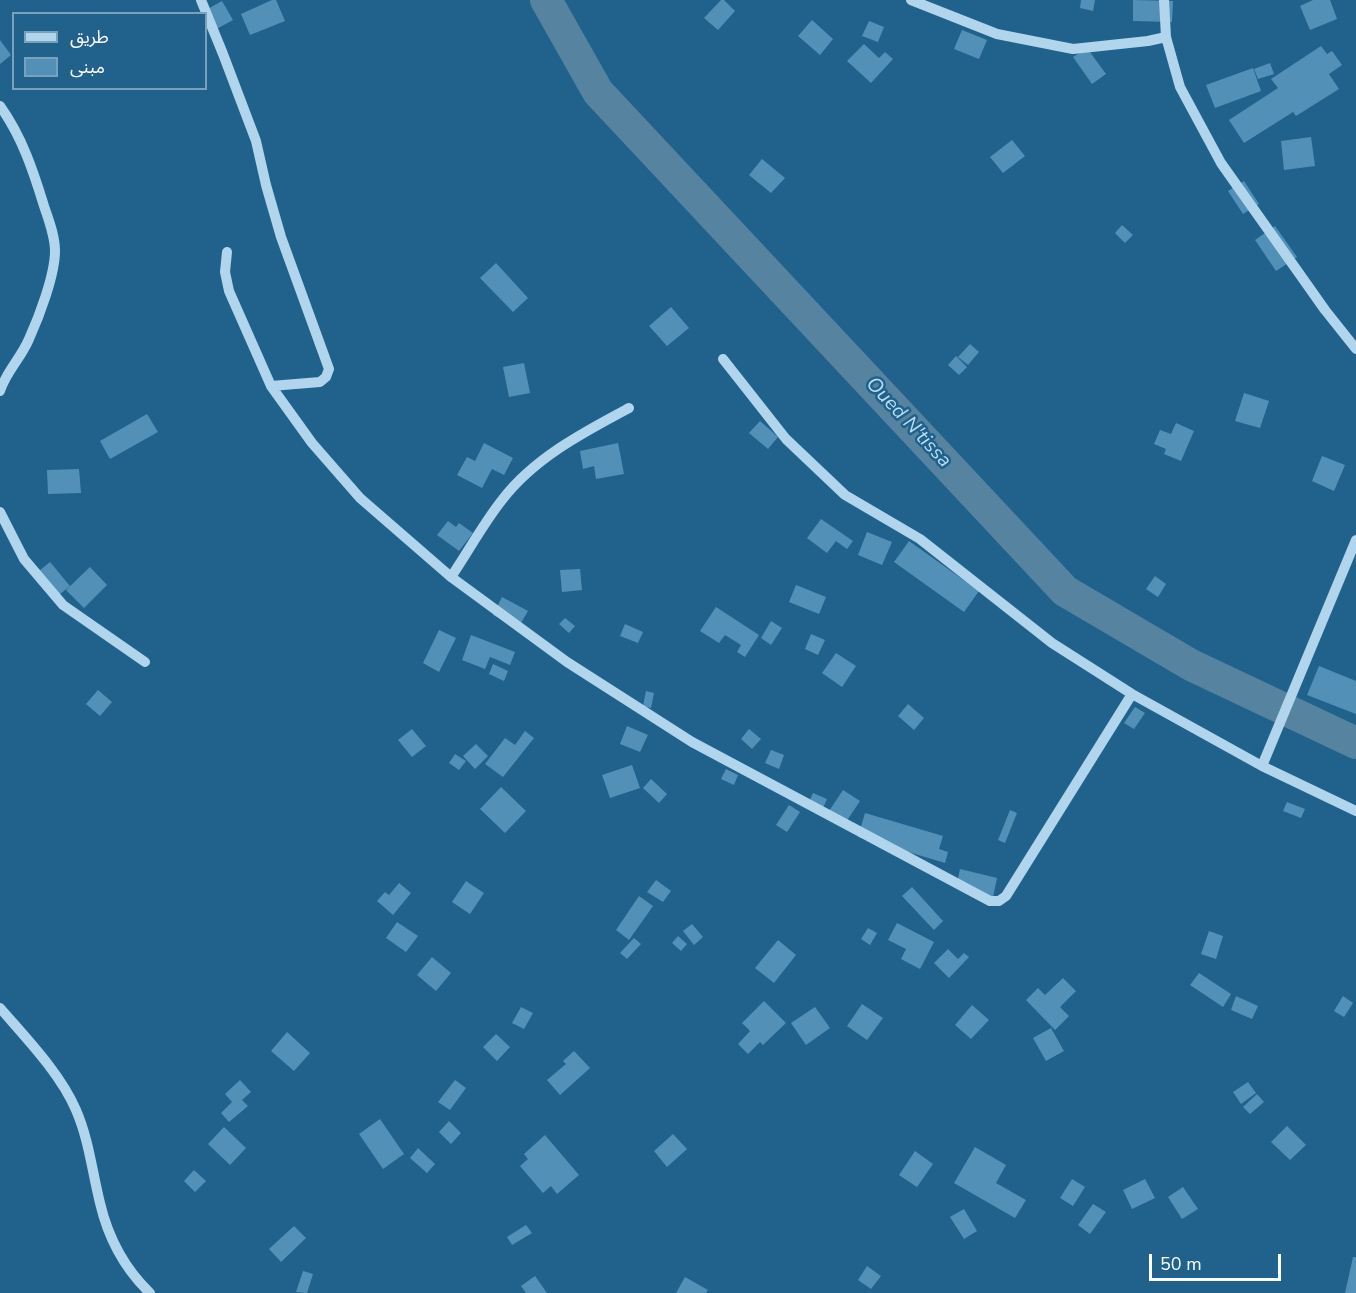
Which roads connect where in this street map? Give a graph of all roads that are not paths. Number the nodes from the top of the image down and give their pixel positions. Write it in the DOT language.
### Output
graph roads {
  1 [pos="911,0"];
  2 [pos="1164,0"];
  3 [pos="207,15"];
  4 [pos="1166,37"];
  5 [pos="0,106"];
  6 [pos="227,252"];
  7 [pos="1356,349"];
  8 [pos="723,359"];
  9 [pos="271,386"];
  10 [pos="0,392"];
  11 [pos="629,408"];
  12 [pos="0,512"];
  13 [pos="1356,540"];
  14 [pos="451,577"];
  15 [pos="145,662"];
  16 [pos="1132,694"];
  17 [pos="1262,766"];
  18 [pos="1356,811"];
  19 [pos="0,1008"];
  20 [pos="150,1293"];
  1 -- 4 [label="street"];
  2 -- 4 [label="street"];
  3 -- 9 [label="street"];
  4 -- 7 [label="street"];
  5 -- 10 [label="street"];
  6 -- 9 [label="street"];
  8 -- 16 [label="street"];
  9 -- 14 [label="street"];
  11 -- 14 [label="street"];
  12 -- 15 [label="street"];
  13 -- 17 [label="street"];
  14 -- 16 [label="street"];
  16 -- 17 [label="street"];
  17 -- 18 [label="street"];
  19 -- 20 [label="street"];
}
